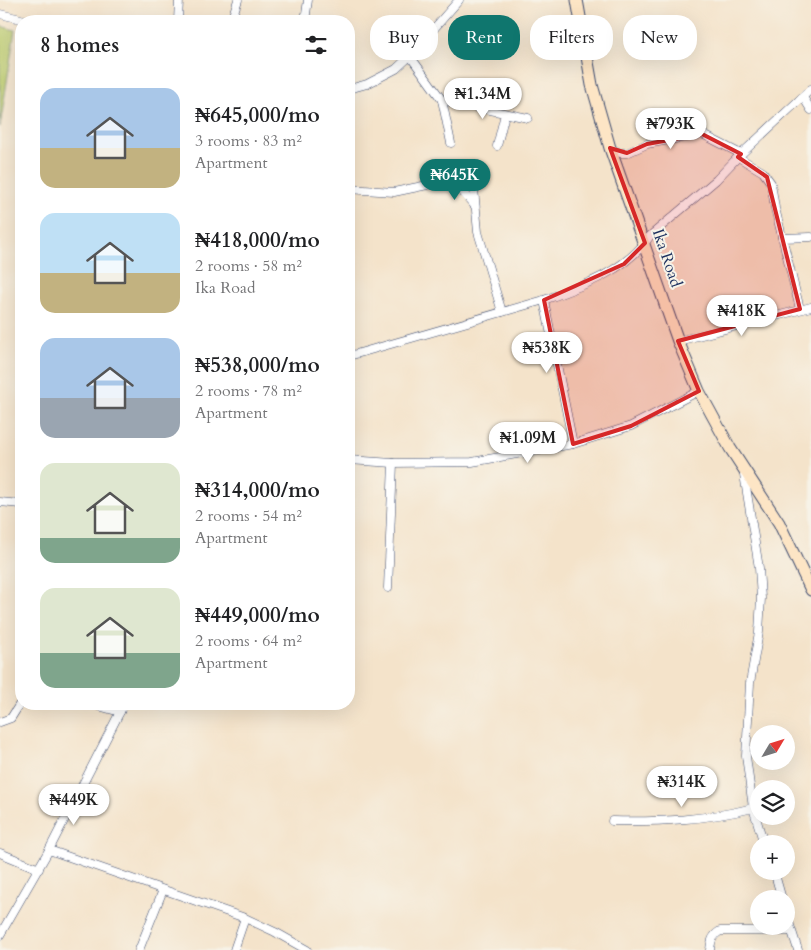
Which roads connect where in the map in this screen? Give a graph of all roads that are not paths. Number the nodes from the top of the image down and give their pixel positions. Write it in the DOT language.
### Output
graph roads {
  1 [pos="179,0"];
  2 [pos="238,0"];
  3 [pos="308,0"];
  4 [pos="459,0"];
  5 [pos="577,0"];
  6 [pos="0,14"];
  7 [pos="178,15"];
  8 [pos="233,15"];
  9 [pos="306,15"];
  10 [pos="15,18"];
  11 [pos="438,24"];
  12 [pos="406,60"];
  13 [pos="413,60"];
  14 [pos="355,87"];
  15 [pos="811,89"];
  16 [pos="803,96"];
  17 [pos="442,100"];
  18 [pos="811,110"];
  19 [pos="505,114"];
  20 [pos="528,118"];
  21 [pos="450,143"];
  22 [pos="497,146"];
  23 [pos="610,148"];
  24 [pos="740,156"];
  25 [pos="452,180"];
  26 [pos="355,189"];
  27 [pos="475,206"];
  28 [pos="811,236"];
  29 [pos="782,238"];
  30 [pos="645,243"];
  31 [pos="544,300"];
  32 [pos="811,307"];
  33 [pos="800,309"];
  34 [pos="502,312"];
  35 [pos="678,341"];
  36 [pos="355,354"];
  37 [pos="699,391"];
  38 [pos="573,444"];
  39 [pos="355,460"];
  40 [pos="393,463"];
  41 [pos="743,467"];
  42 [pos="0,502"];
  43 [pos="15,503"];
  44 [pos="388,588"];
  45 [pos="811,590"];
  46 [pos="16,710"];
  47 [pos="113,710"];
  48 [pos="120,712"];
  49 [pos="0,722"];
  50 [pos="750,791"];
  51 [pos="750,808"];
  52 [pos="612,821"];
  53 [pos="50,850"];
  54 [pos="0,854"];
  55 [pos="39,869"];
  56 [pos="163,890"];
  57 [pos="245,918"];
  58 [pos="750,931"];
  59 [pos="0,935"];
  60 [pos="792,935"];
  61 [pos="139,950"];
  62 [pos="234,950"];
  63 [pos="307,950"];
  64 [pos="710,950"];
  65 [pos="798,950"];
  1 -- 7 [label="street"];
  2 -- 8 [label="street"];
  3 -- 9 [label="street"];
  4 -- 11 [label="street"];
  5 -- 23 [label="street, Ika Road"];
  6 -- 10 [label="street"];
  12 -- 14 [label="street"];
  13 -- 17 [label="street"];
  15 -- 16 [label="street"];
  16 -- 18 [label="street"];
  16 -- 24 [label="street"];
  17 -- 19 [label="street"];
  17 -- 21 [label="street"];
  19 -- 20 [label="street"];
  19 -- 22 [label="street"];
  23 -- 24 [label="street"];
  23 -- 30 [label="street, Ika Road"];
  24 -- 29 [label="street"];
  24 -- 30 [label="street"];
  25 -- 26 [label="street"];
  25 -- 27 [label="street"];
  25 -- 27 [label="street"];
  27 -- 34 [label="street"];
  28 -- 29 [label="street"];
  29 -- 33 [label="street"];
  30 -- 31 [label="street"];
  30 -- 35 [label="street, Ika Road"];
  31 -- 34 [label="street"];
  31 -- 38 [label="street"];
  32 -- 33 [label="street"];
  33 -- 35 [label="street"];
  34 -- 36 [label="street"];
  35 -- 37 [label="street, Ika Road"];
  37 -- 38 [label="street"];
  37 -- 41 [label="street, Ika Road"];
  38 -- 40 [label="street"];
  39 -- 40 [label="street"];
  40 -- 44 [label="street"];
  41 -- 45 [label="street, Ika Road"];
  41 -- 50 [label="street"];
  42 -- 43 [label="street"];
  46 -- 49 [label="street"];
  47 -- 48 [label="street"];
  48 -- 53 [label="street"];
  51 -- 52 [label="street"];
  53 -- 55 [label="street"];
  53 -- 56 [label="street"];
  54 -- 55 [label="street"];
  55 -- 59 [label="street"];
  56 -- 57 [label="street"];
  56 -- 61 [label="street"];
  57 -- 62 [label="street"];
  57 -- 63 [label="street"];
  58 -- 64 [label="street"];
  60 -- 65 [label="street"];
}
